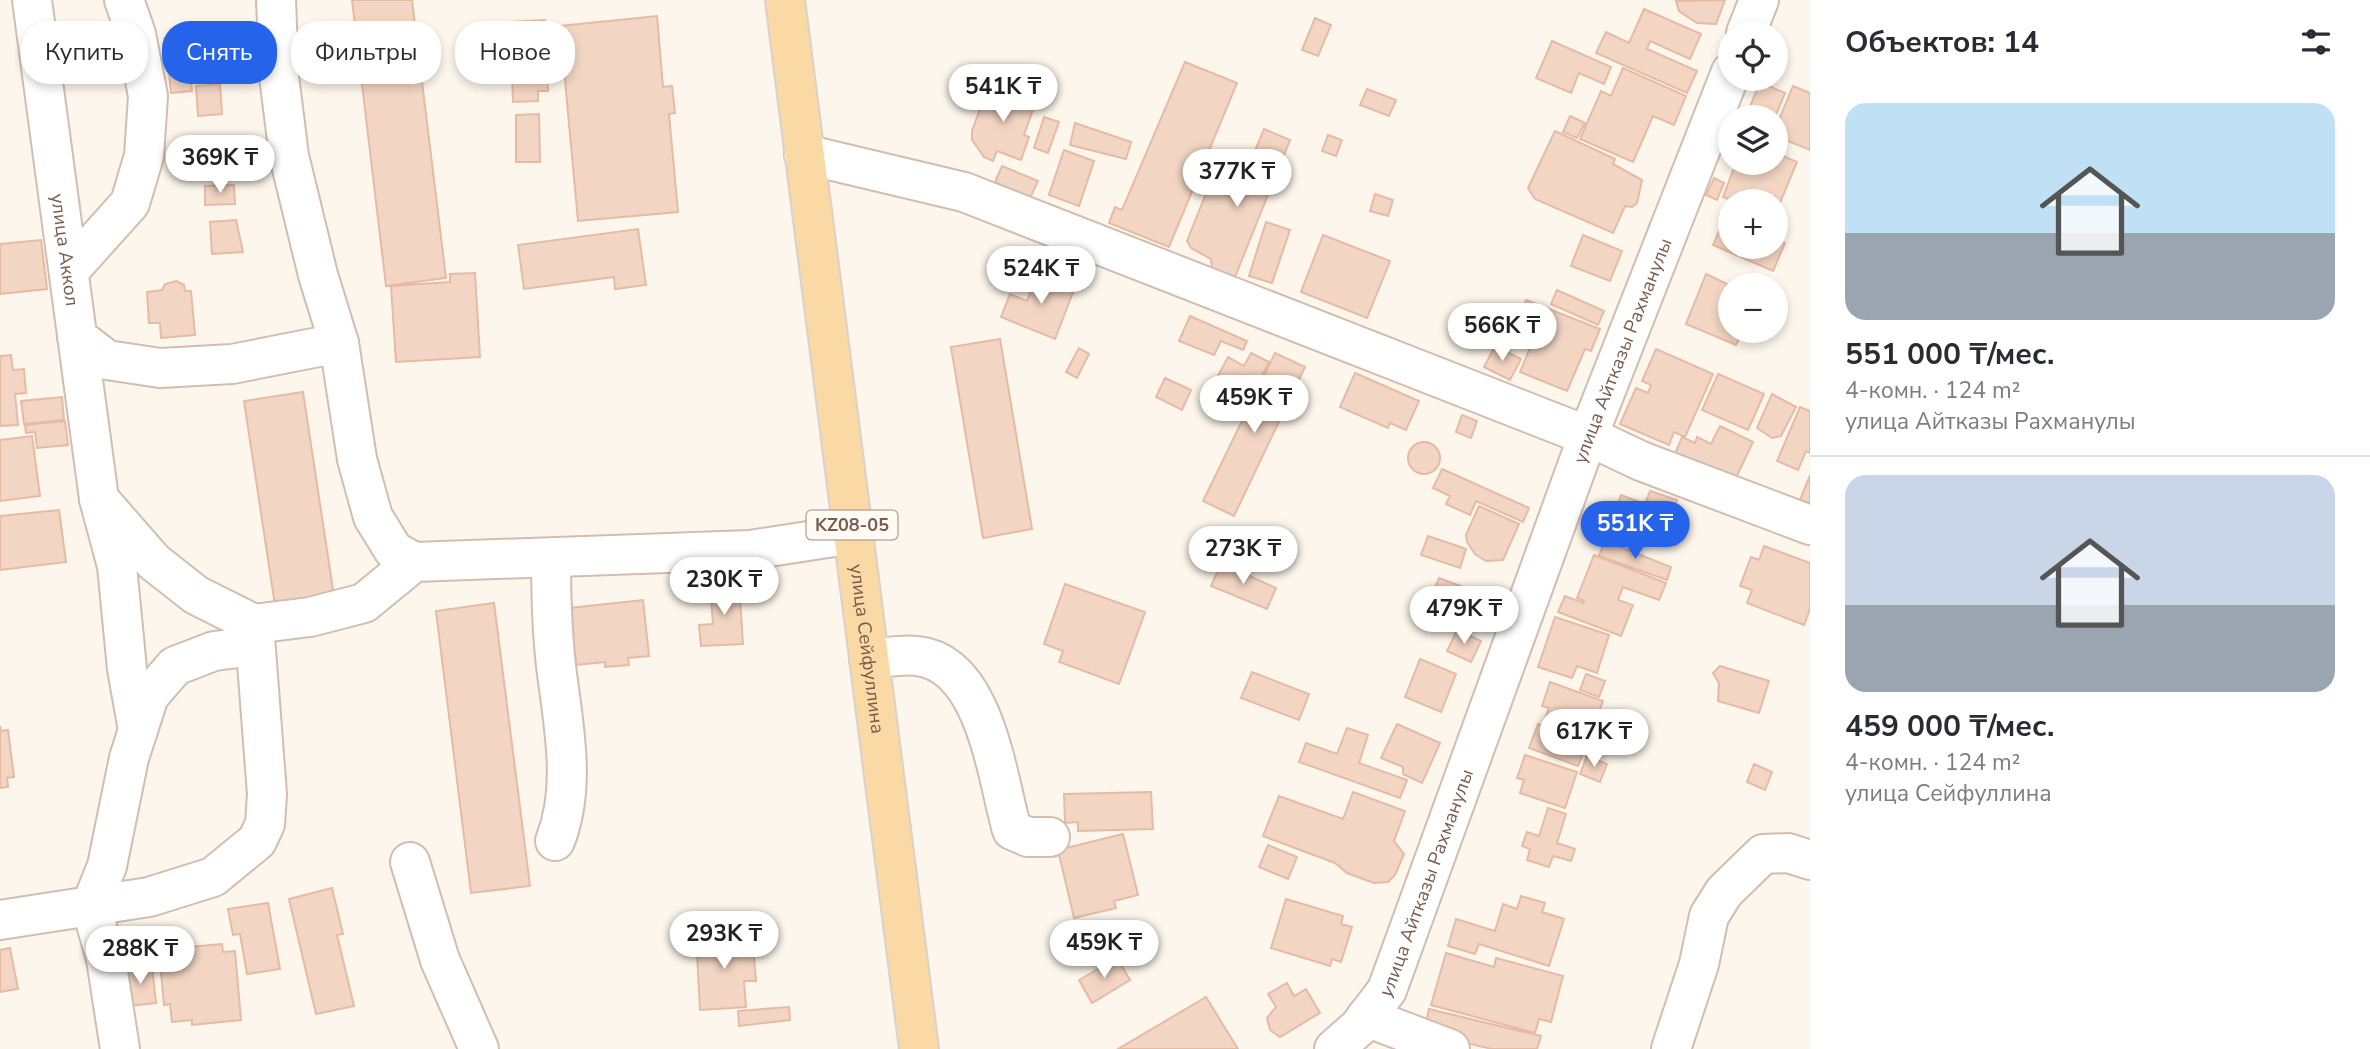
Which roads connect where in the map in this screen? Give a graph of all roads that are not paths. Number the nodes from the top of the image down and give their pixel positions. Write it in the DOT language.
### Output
graph roads {
  1 [pos="32,0"];
  2 [pos="124,0"];
  3 [pos="276,0"];
  4 [pos="785,0"];
  5 [pos="1759,0"];
  6 [pos="1751,21"];
  7 [pos="1724,91"];
  8 [pos="804,154"];
  9 [pos="69,271"];
  10 [pos="77,337"];
  11 [pos="339,343"];
  12 [pos="1588,436"];
  13 [pos="99,499"];
  14 [pos="1810,525"];
  15 [pos="853,534"];
  16 [pos="551,558"];
  17 [pos="414,562"];
  18 [pos="255,635"];
  19 [pos="869,659"];
  20 [pos="138,730"];
  21 [pos="1050,837"];
  22 [pos="555,841"];
  23 [pos="1810,860"];
  24 [pos="410,862"];
  25 [pos="91,906"];
  26 [pos="0,920"];
  27 [pos="1366,1017"];
  28 [pos="120,1049"];
  29 [pos="478,1049"];
  30 [pos="919,1049"];
  31 [pos="1334,1049"];
  32 [pos="1450,1049"];
  33 [pos="1671,1049"];
  1 -- 9 [label="street, улица Аккол"];
  2 -- 9 [label="street"];
  3 -- 11 [label="street"];
  4 -- 8 [label="main road, улица Сейфуллина / KZ08-05"];
  5 -- 6 [label="street"];
  7 -- 12 [label="street, улица Айтказы Рахманулы"];
  8 -- 12 [label="street"];
  8 -- 15 [label="main road, улица Сейфуллина / KZ08-05"];
  9 -- 10 [label="street, улица Аккол"];
  10 -- 11 [label="street"];
  10 -- 13 [label="street, улица Аккол"];
  11 -- 17 [label="street"];
  12 -- 14 [label="street"];
  12 -- 27 [label="street, улица Айтказы Рахманулы"];
  13 -- 18 [label="street"];
  13 -- 20 [label="street, улица Аккол"];
  15 -- 16 [label="street"];
  15 -- 19 [label="main road, улица Сейфуллина / KZ08-05"];
  16 -- 17 [label="street"];
  16 -- 22 [label="street"];
  17 -- 18 [label="street"];
  18 -- 20 [label="street"];
  18 -- 25 [label="street"];
  19 -- 21 [label="street"];
  19 -- 30 [label="main road, улица Сейфуллина / KZ08-05"];
  20 -- 25 [label="street"];
  23 -- 33 [label="street"];
  24 -- 29 [label="street"];
  25 -- 26 [label="street"];
  25 -- 28 [label="street"];
  27 -- 31 [label="street, улица Айтказы Рахманулы"];
  27 -- 32 [label="street"];
}
